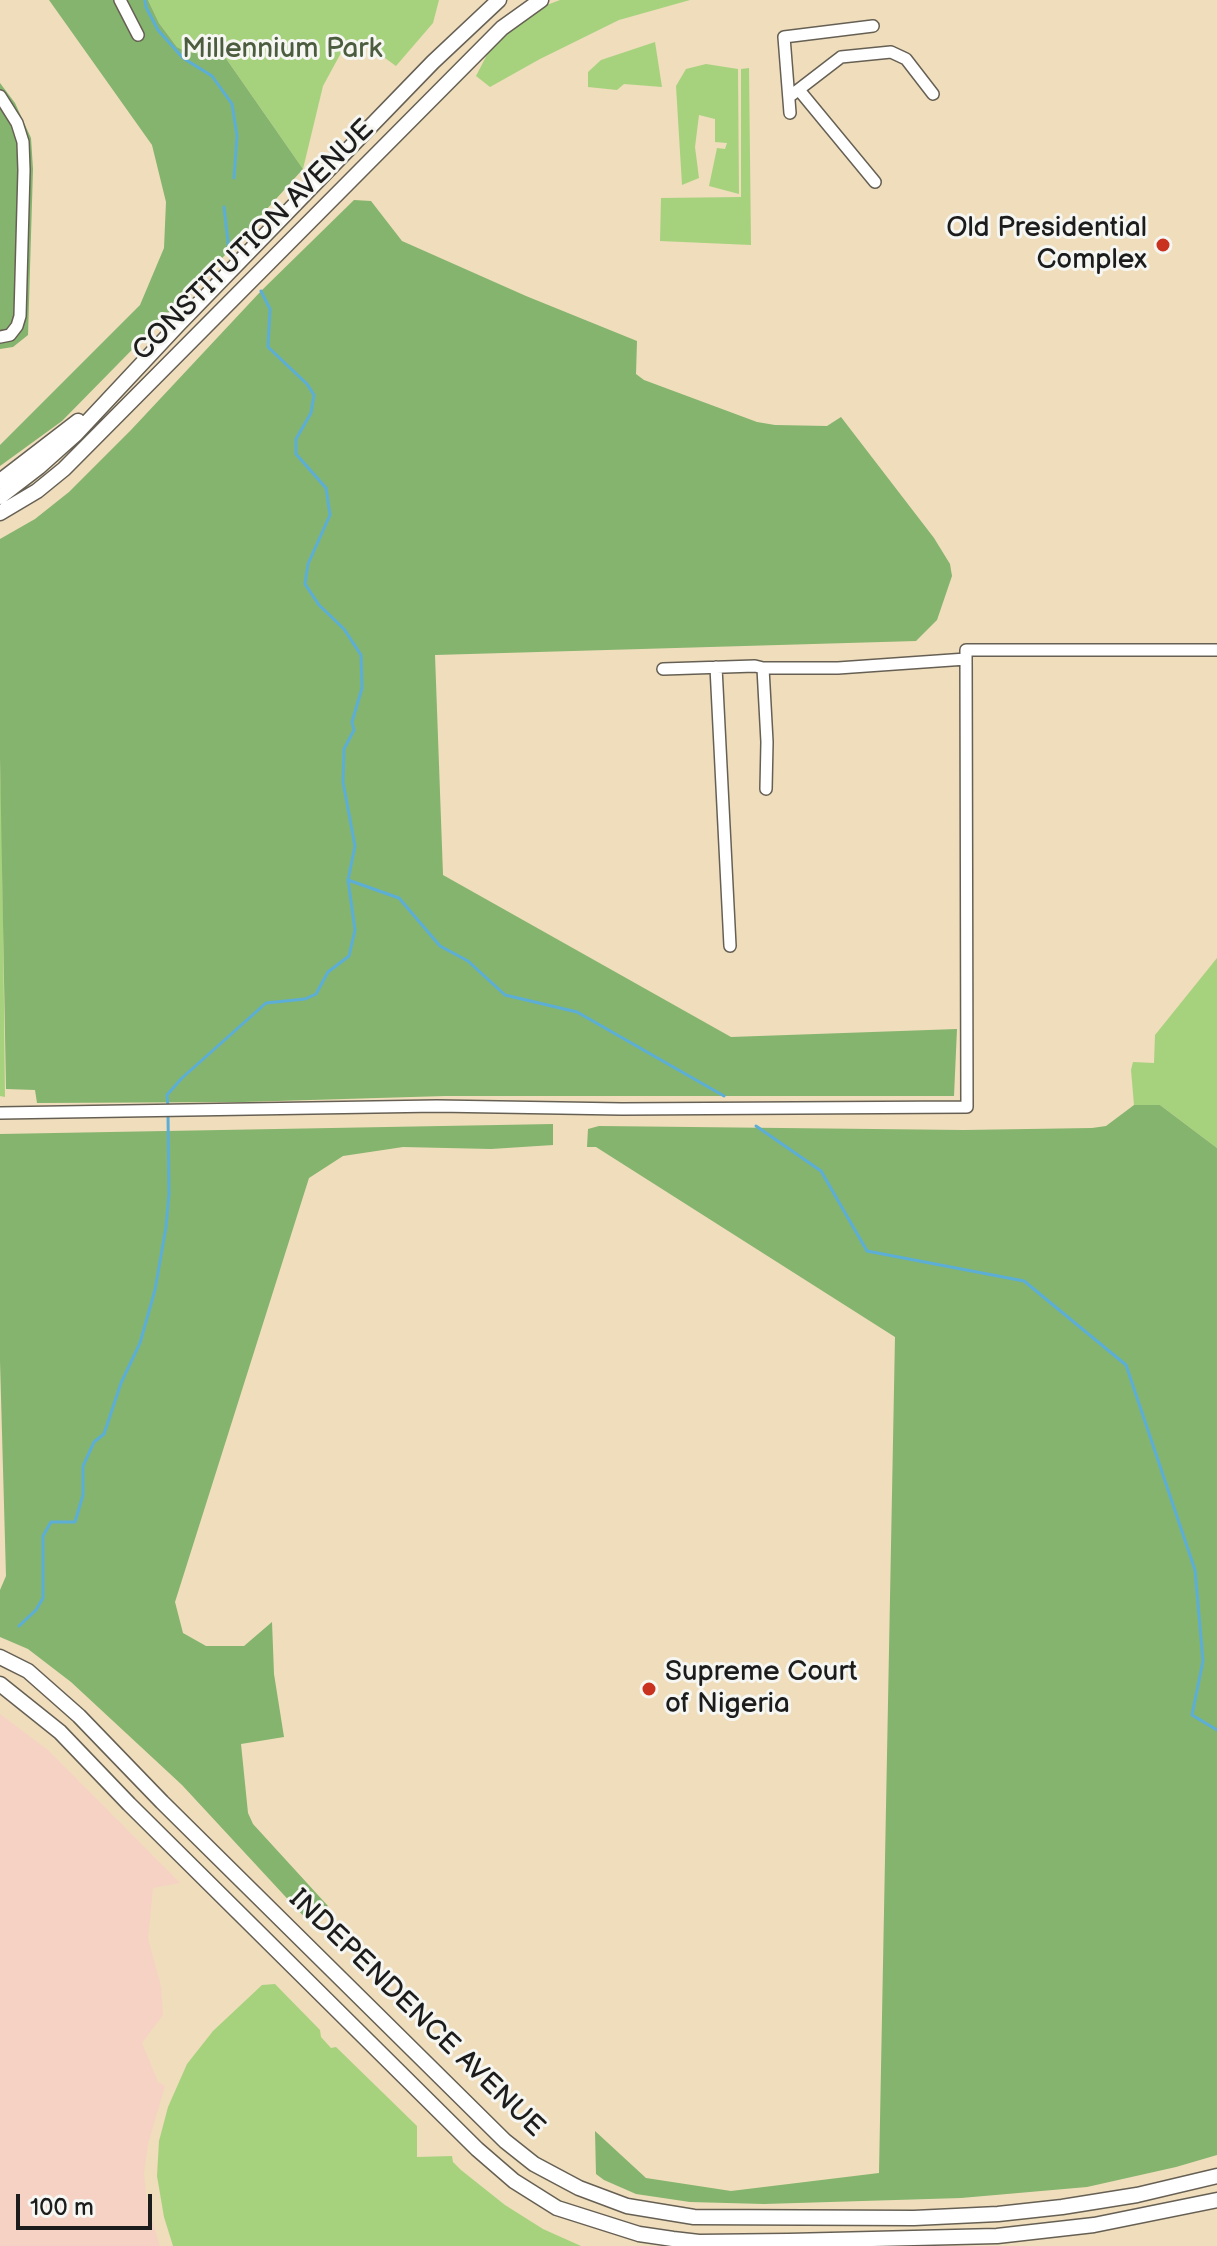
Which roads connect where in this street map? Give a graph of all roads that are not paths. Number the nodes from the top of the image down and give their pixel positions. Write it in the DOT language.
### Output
graph roads {
  1 [pos="120,0"];
  2 [pos="499,0"];
  3 [pos="541,0"];
  4 [pos="873,26"];
  5 [pos="138,35"];
  6 [pos="794,94"];
  7 [pos="933,94"];
  8 [pos="0,96"];
  9 [pos="790,113"];
  10 [pos="875,182"];
  11 [pos="0,337"];
  12 [pos="102,406"];
  13 [pos="0,481"];
  14 [pos="37,491"];
  15 [pos="0,497"];
  16 [pos="0,513"];
  17 [pos="0,524"];
  18 [pos="1217,650"];
  19 [pos="966,659"];
  20 [pos="716,667"];
  21 [pos="763,668"];
  22 [pos="663,669"];
  23 [pos="766,789"];
  24 [pos="730,946"];
  25 [pos="0,1113"];
  26 [pos="0,1657"];
  27 [pos="0,1684"];
  28 [pos="1216,2180"];
  29 [pos="1217,2200"];
  1 -- 5 [label="street"];
  2 -- 12 [label="main road, CONSTITUTION AVENUE"];
  3 -- 14 [label="main road, CONSTITUTION AVENUE"];
  4 -- 6 [label="street"];
  6 -- 7 [label="street"];
  6 -- 9 [label="street"];
  6 -- 10 [label="street"];
  8 -- 11 [label="street"];
  12 -- 13 [label="main road"];
  12 -- 15 [label="main road, CONSTITUTION AVENUE"];
  14 -- 16 [label="main road, CONSTITUTION AVENUE"];
  14 -- 17 [label="main road"];
  18 -- 19 [label="street"];
  19 -- 21 [label="street"];
  19 -- 25 [label="street"];
  20 -- 21 [label="street"];
  20 -- 22 [label="street"];
  20 -- 24 [label="street"];
  21 -- 23 [label="street"];
  26 -- 28 [label="main road, INDEPENDENCE AVENUE"];
  27 -- 29 [label="main road, INDEPENDENCE AVENUE"];
}
